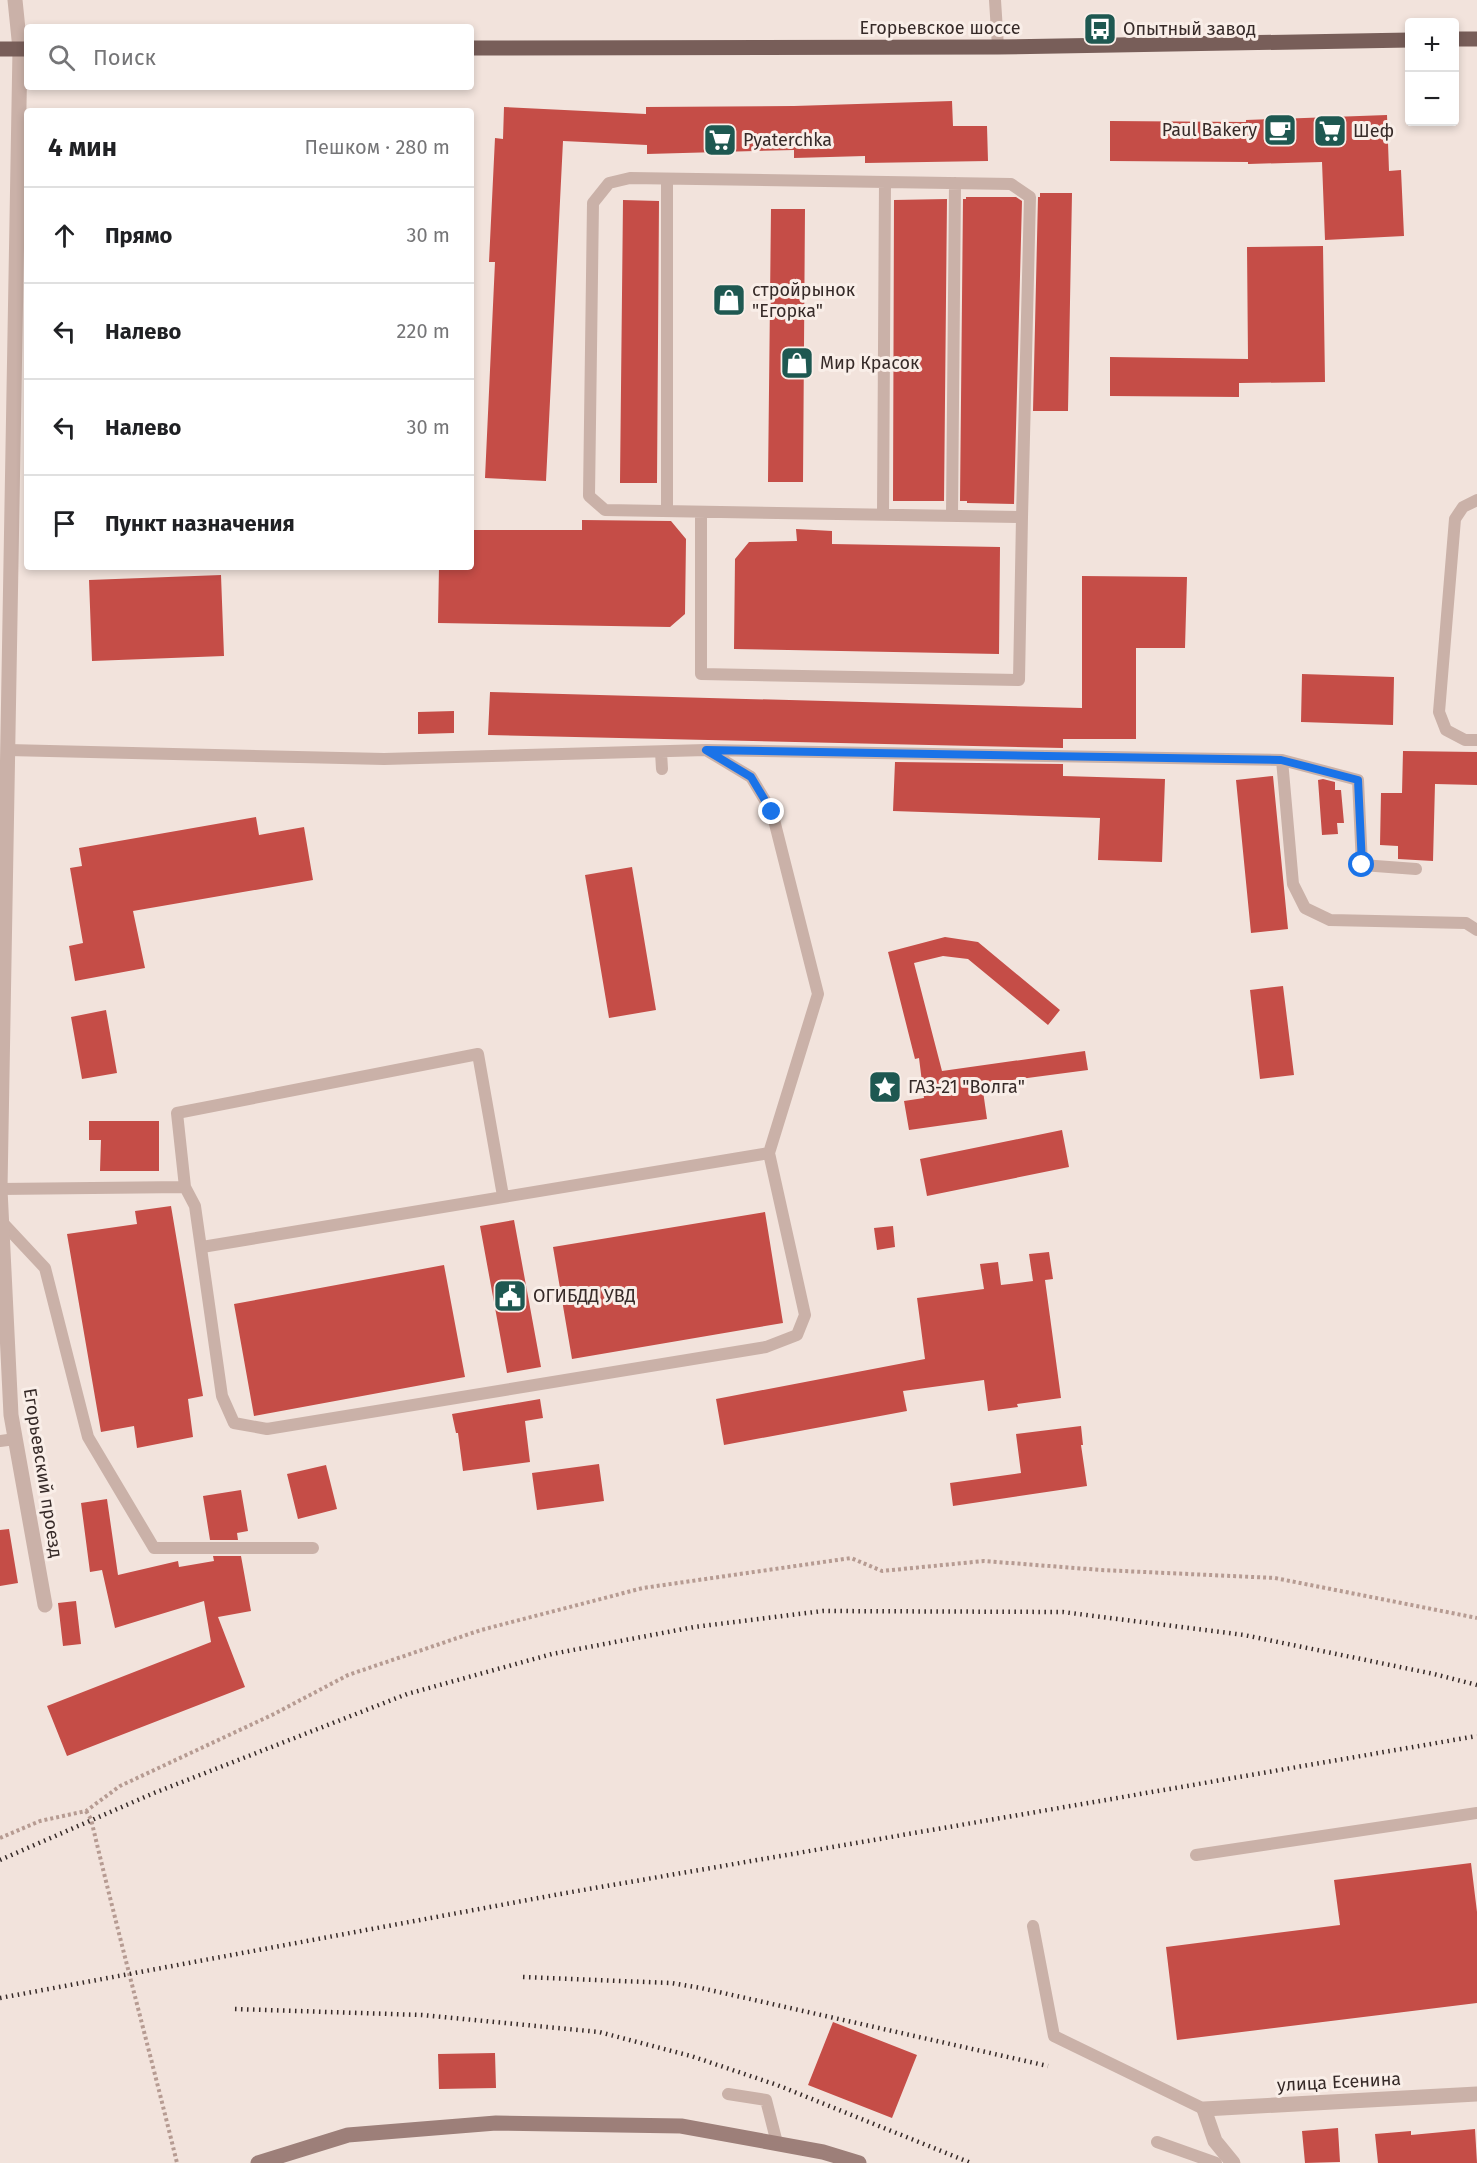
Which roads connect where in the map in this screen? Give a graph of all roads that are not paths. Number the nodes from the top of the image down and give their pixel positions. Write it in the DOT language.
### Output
graph roads {
  1 [pos="15,0"];
  2 [pos="995,0"];
  3 [pos="1459,39"];
  4 [pos="1477,39"];
  5 [pos="1405,40"];
  6 [pos="998,47"];
  7 [pos="474,48"];
  8 [pos="0,49"];
  9 [pos="23,49"];
  10 [pos="667,179"];
  11 [pos="885,182"];
  12 [pos="955,183"];
  13 [pos="1477,500"];
  14 [pos="667,511"];
  15 [pos="701,512"];
  16 [pos="884,514"];
  17 [pos="952,516"];
  18 [pos="1022,517"];
  19 [pos="1477,740"];
  20 [pos="8,750"];
  21 [pos="706,750"];
  22 [pos="661,752"];
  23 [pos="1281,760"];
  24 [pos="662,769"];
  25 [pos="1416,869"];
  26 [pos="1477,930"];
  27 [pos="2,940"];
  28 [pos="769,1154"];
  29 [pos="185,1188"];
  30 [pos="0,1189"];
  31 [pos="503,1196"];
  32 [pos="2,1222"];
  33 [pos="202,1246"];
  34 [pos="8,1440"];
  35 [pos="313,1548"];
  36 [pos="45,1605"];
  37 [pos="1477,1814"];
  38 [pos="1196,1855"];
  39 [pos="1033,1926"];
  40 [pos="728,2094"];
  41 [pos="1477,2094"];
  42 [pos="1204,2109"];
  43 [pos="1157,2142"];
  44 [pos="777,2144"];
  45 [pos="258,2163"];
  46 [pos="859,2163"];
  47 [pos="1216,2163"];
  48 [pos="1233,2163"];
  1 -- 9 [label="street, Егорьевский проезд"];
  2 -- 6 [label="lane"];
  3 -- 4 [label="main road"];
  5 -- 6 [label="main road, Егорьевское шоссе"];
  6 -- 7 [label="main road, Егорьевское шоссе"];
  8 -- 9 [label="main road"];
  9 -- 20 [label="street, Егорьевский проезд"];
  10 -- 11 [label="lane"];
  10 -- 14 [label="lane"];
  10 -- 14 [label="lane"];
  11 -- 12 [label="lane"];
  11 -- 16 [label="lane"];
  12 -- 17 [label="lane"];
  12 -- 18 [label="lane"];
  13 -- 19 [label="lane"];
  14 -- 15 [label="lane"];
  15 -- 16 [label="lane"];
  15 -- 18 [label="lane"];
  16 -- 17 [label="lane"];
  17 -- 18 [label="lane"];
  20 -- 22 [label="lane"];
  20 -- 27 [label="street, Егорьевский проезд"];
  21 -- 22 [label="lane"];
  21 -- 23 [label="lane"];
  21 -- 28 [label="lane"];
  22 -- 24 [label="lane"];
  23 -- 25 [label="lane"];
  23 -- 26 [label="lane"];
  27 -- 30 [label="street, Егорьевский проезд"];
  28 -- 31 [label="lane"];
  28 -- 33 [label="lane"];
  29 -- 30 [label="lane"];
  29 -- 31 [label="lane"];
  29 -- 33 [label="lane"];
  30 -- 32 [label="street, Егорьевский проезд"];
  31 -- 33 [label="lane"];
  32 -- 34 [label="street, Егорьевский проезд"];
  32 -- 35 [label="lane"];
  34 -- 36 [label="street, Егорьевский проезд"];
  37 -- 38 [label="lane"];
  39 -- 42 [label="lane"];
  40 -- 44 [label="lane"];
  41 -- 42 [label="street, улица Есенина"];
  42 -- 48 [label="street"];
  43 -- 47 [label="lane"];
  44 -- 45 [label="main road"];
  44 -- 46 [label="main road"];
}
